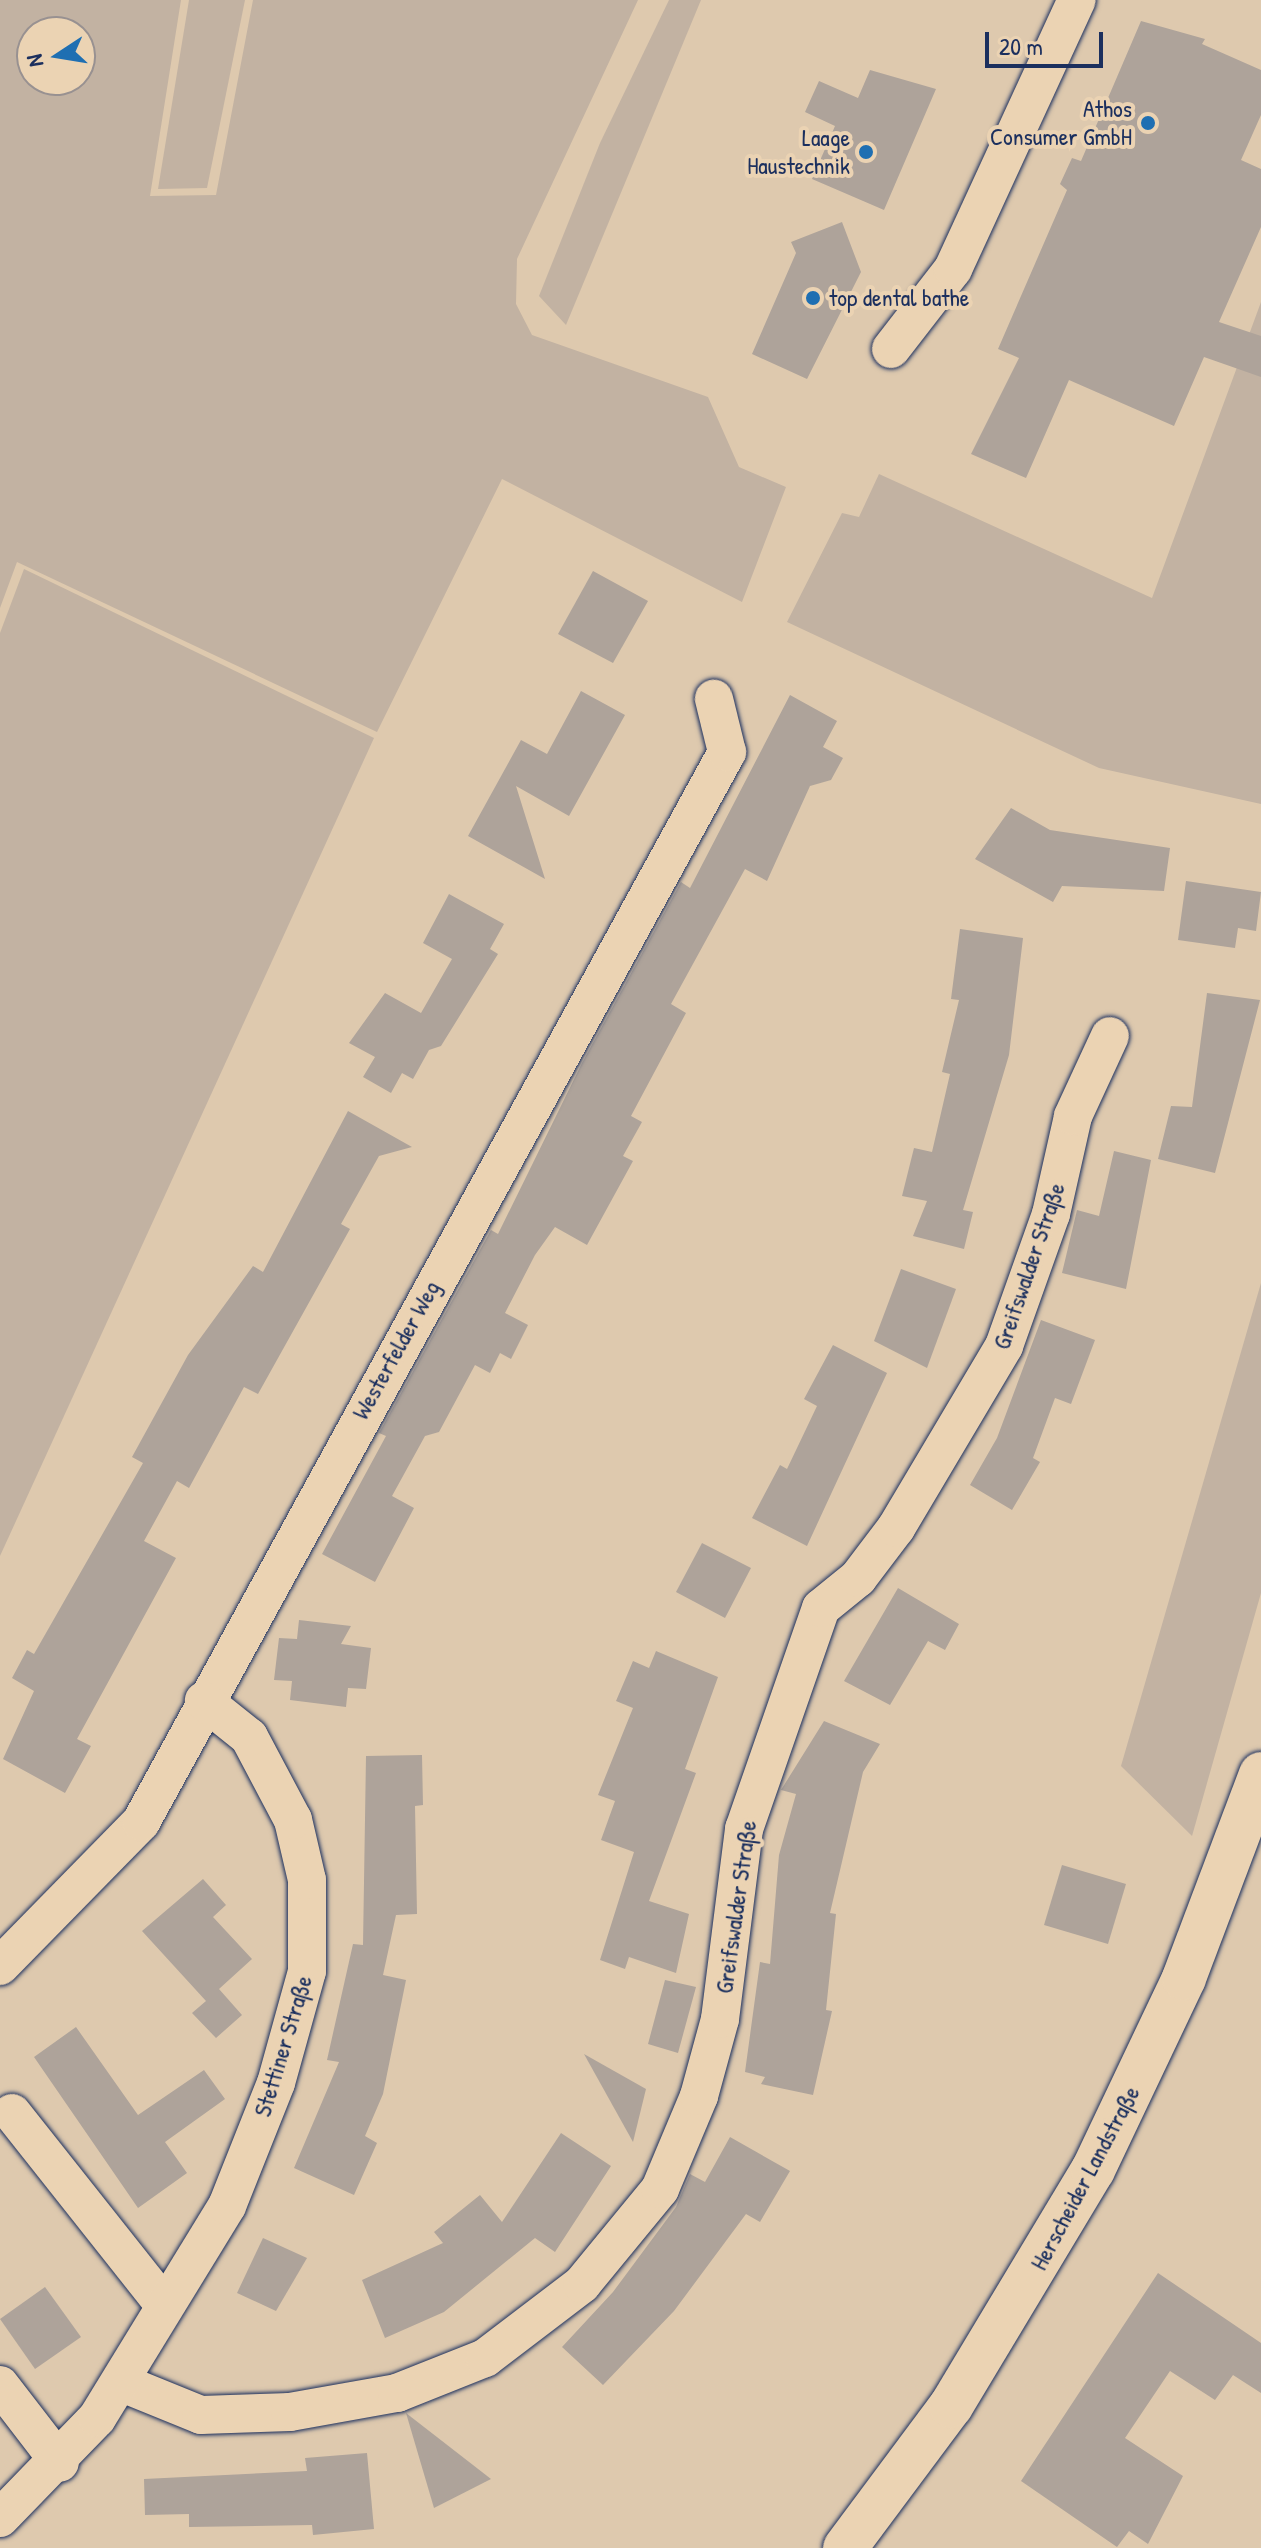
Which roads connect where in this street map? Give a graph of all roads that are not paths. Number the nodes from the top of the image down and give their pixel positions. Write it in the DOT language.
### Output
graph roads {
  1 [pos="1077,0"];
  2 [pos="891,349"];
  3 [pos="714,699"];
  4 [pos="1110,1036"];
  5 [pos="204,1701"];
  6 [pos="1261,1774"];
  7 [pos="5,1952"];
  8 [pos="12,2113"];
  9 [pos="164,2305"];
  10 [pos="122,2383"];
  11 [pos="0,2385"];
  12 [pos="60,2463"];
  13 [pos="0,2518"];
  14 [pos="845,2548"];
  1 -- 2 [label="street"];
  3 -- 5 [label="street, Westerfelder Weg"];
  4 -- 10 [label="street, Greifswalder Straße"];
  5 -- 7 [label="street, Westerfelder Weg"];
  5 -- 9 [label="street, Stettiner Straße"];
  6 -- 14 [label="main road, Herscheider Landstraße"];
  8 -- 9 [label="street"];
  9 -- 10 [label="street, Stettiner Straße"];
  10 -- 12 [label="street, Stettiner Straße"];
  11 -- 12 [label="street"];
  12 -- 13 [label="street, Stettiner Straße"];
}
